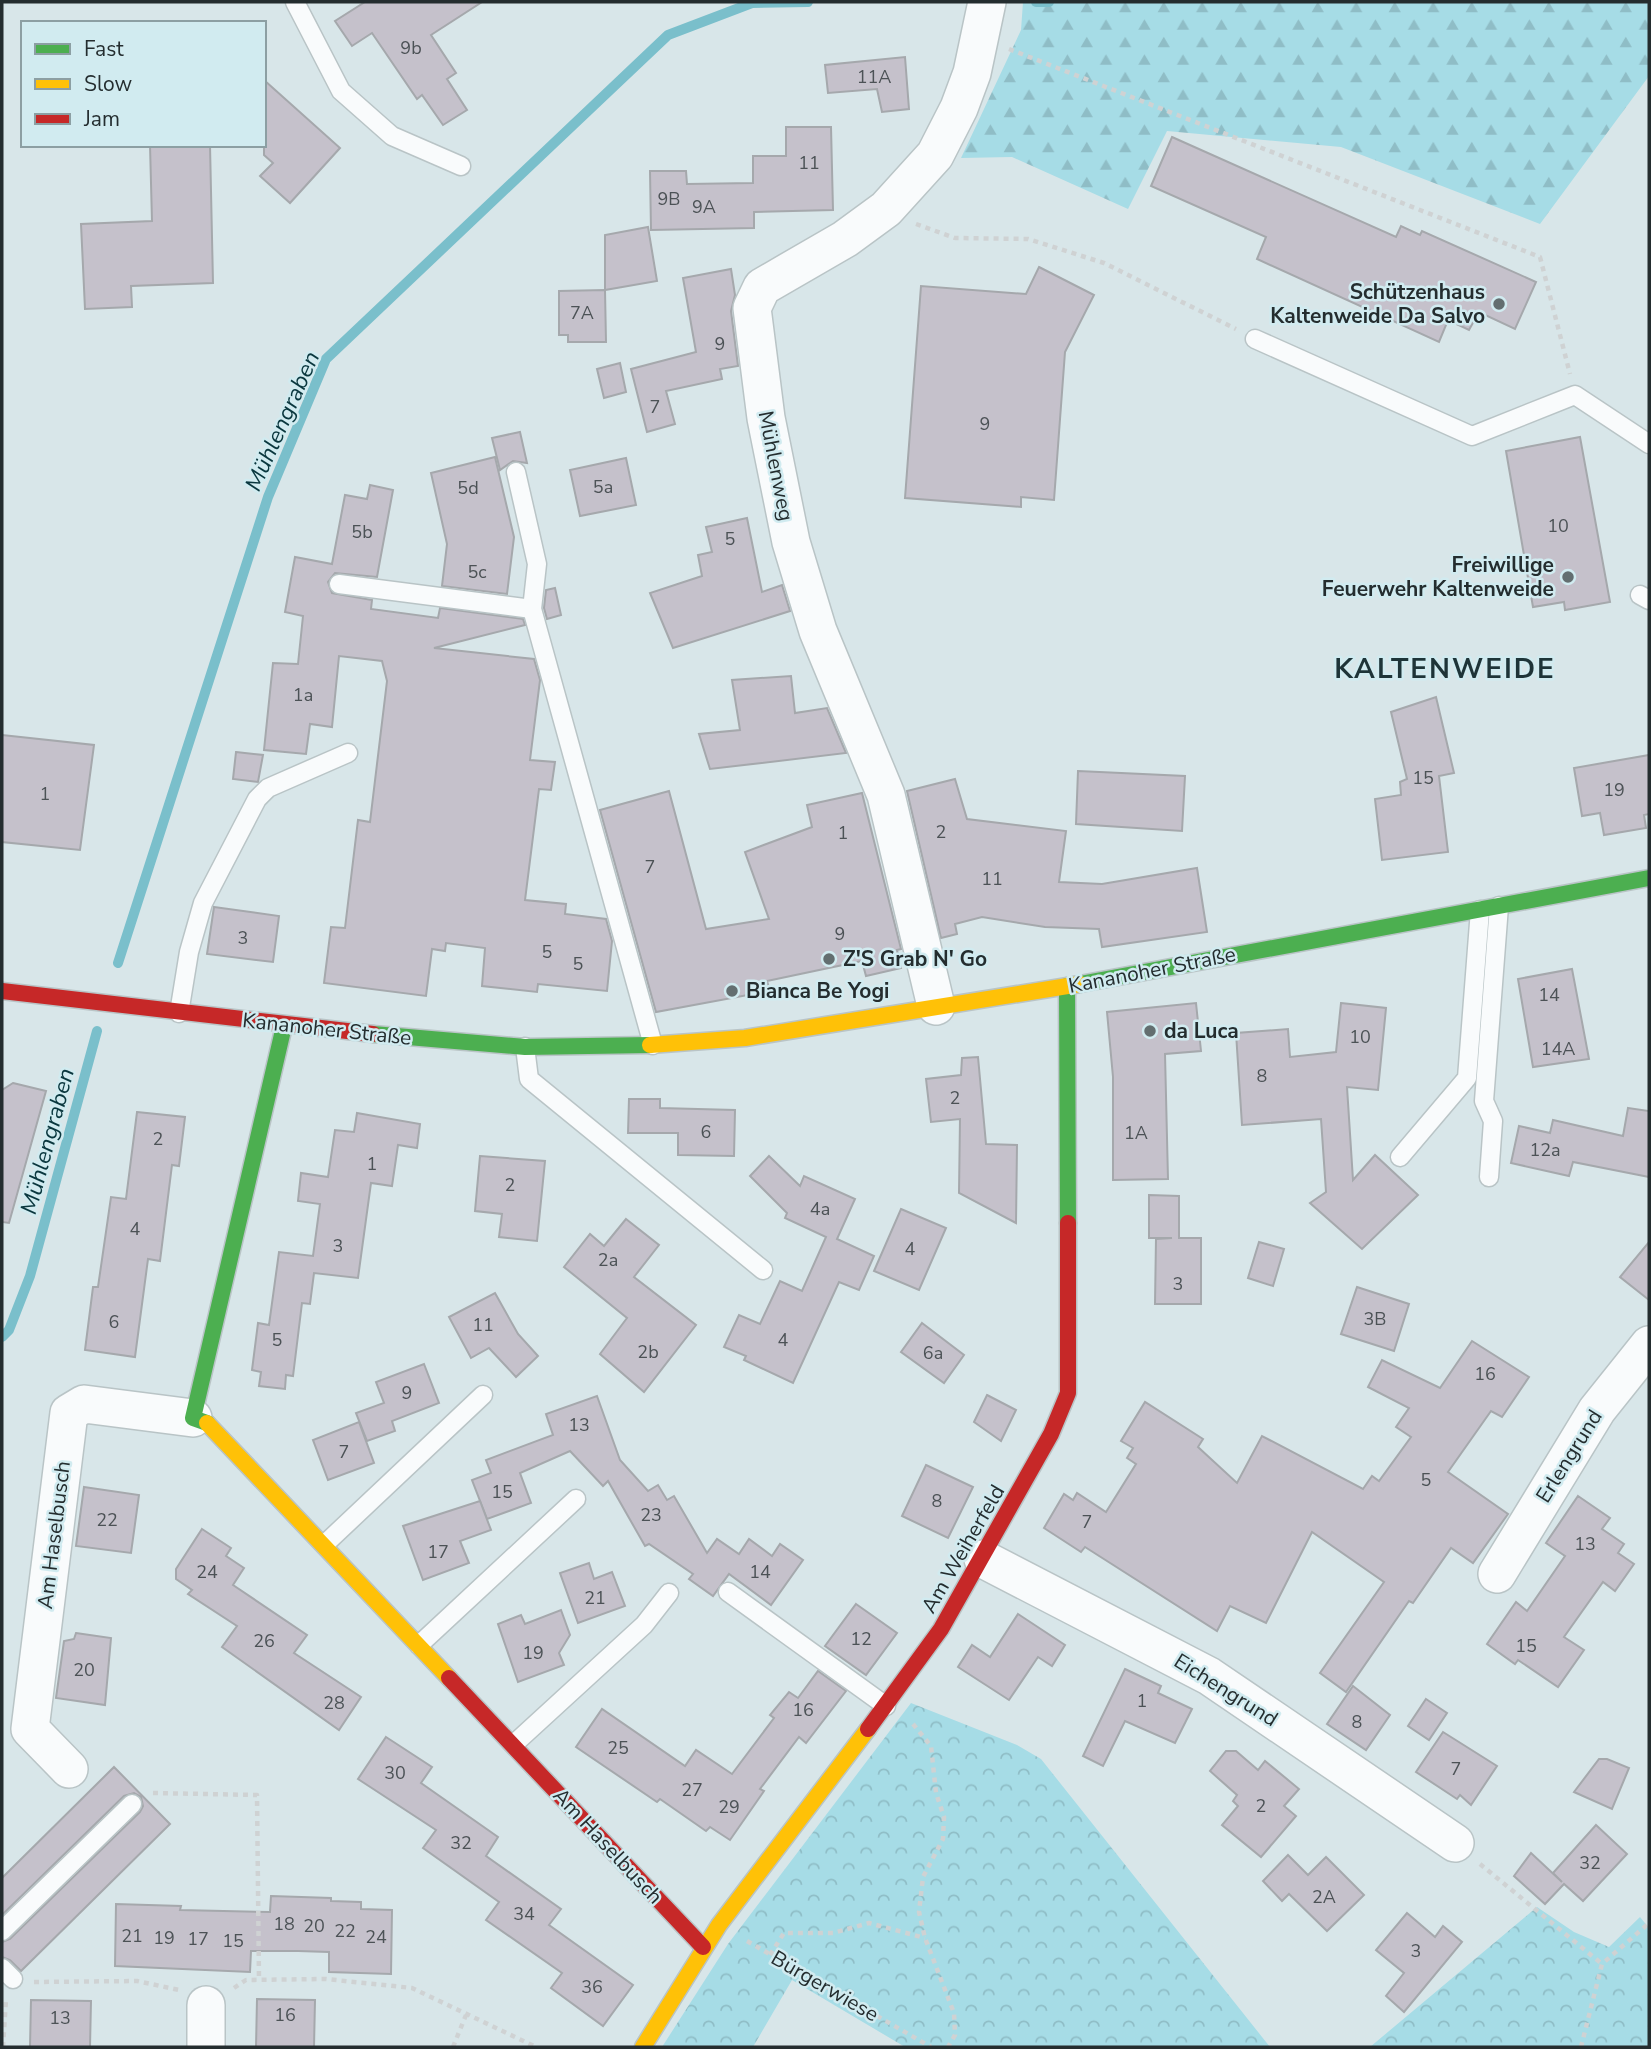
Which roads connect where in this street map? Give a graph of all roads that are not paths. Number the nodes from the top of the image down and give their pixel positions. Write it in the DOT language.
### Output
graph roads {
  1 [pos="295,2"];
  2 [pos="983,18"];
  3 [pos="461,166"];
  4 [pos="1255,339"];
  5 [pos="1649,444"];
  6 [pos="516,472"];
  7 [pos="339,584"];
  8 [pos="533,610"];
  9 [pos="348,753"];
  10 [pos="1649,878"];
  11 [pos="1499,906"];
  12 [pos="1480,909"];
  13 [pos="1066,986"];
  14 [pos="2,991"];
  15 [pos="936,1006"];
  16 [pos="179,1013"];
  17 [pos="284,1026"];
  18 [pos="653,1045"];
  19 [pos="525,1047"];
  20 [pos="1400,1157"];
  21 [pos="1489,1177"];
  22 [pos="763,1270"];
  23 [pos="1649,1345"];
  24 [pos="483,1395"];
  25 [pos="193,1418"];
  26 [pos="576,1499"];
  27 [pos="325,1544"];
  28 [pos="983,1559"];
  29 [pos="1497,1574"];
  30 [pos="728,1592"];
  31 [pos="668,1593"];
  32 [pos="419,1645"];
  33 [pos="886,1706"];
  34 [pos="514,1744"];
  35 [pos="69,1769"];
  36 [pos="132,1804"];
  37 [pos="1455,1843"];
  38 [pos="2,1931"];
  39 [pos="703,1947"];
  40 [pos="206,2005"];
  41 [pos="206,2047"];
  42 [pos="643,2047"];
  1 -- 3 [label="lane"];
  2 -- 15 [label="street, Mühlenweg"];
  4 -- 5 [label="lane"];
  6 -- 8 [label="lane"];
  7 -- 8 [label="lane"];
  8 -- 18 [label="lane"];
  9 -- 16 [label="lane"];
  10 -- 11 [label="street, Kananoher Straße"];
  11 -- 12 [label="street, Kananoher Straße"];
  11 -- 21 [label="lane"];
  12 -- 13 [label="street, Kananoher Straße"];
  12 -- 20 [label="lane"];
  13 -- 15 [label="street, Kananoher Straße"];
  13 -- 28 [label="street, Am Weiherfeld"];
  14 -- 16 [label="street, Kananoher Straße"];
  15 -- 18 [label="street, Kananoher Straße"];
  16 -- 17 [label="street, Kananoher Straße"];
  17 -- 19 [label="street, Kananoher Straße"];
  17 -- 25 [label="street"];
  18 -- 19 [label="street, Kananoher Straße"];
  19 -- 22 [label="lane"];
  23 -- 29 [label="street, Erlengrund"];
  24 -- 27 [label="lane"];
  25 -- 27 [label="street, Am Haselbusch"];
  25 -- 35 [label="street, Am Haselbusch"];
  26 -- 32 [label="lane"];
  27 -- 32 [label="street, Am Haselbusch"];
  28 -- 33 [label="street, Am Weiherfeld"];
  28 -- 37 [label="street, Eichengrund"];
  30 -- 33 [label="lane"];
  31 -- 34 [label="lane"];
  32 -- 34 [label="street, Am Haselbusch"];
  33 -- 39 [label="street, Am Weiherfeld"];
  34 -- 39 [label="street, Am Haselbusch"];
  36 -- 38 [label="lane"];
  39 -- 42 [label="street, Am Weiherfeld"];
  40 -- 41 [label="street"];
}
